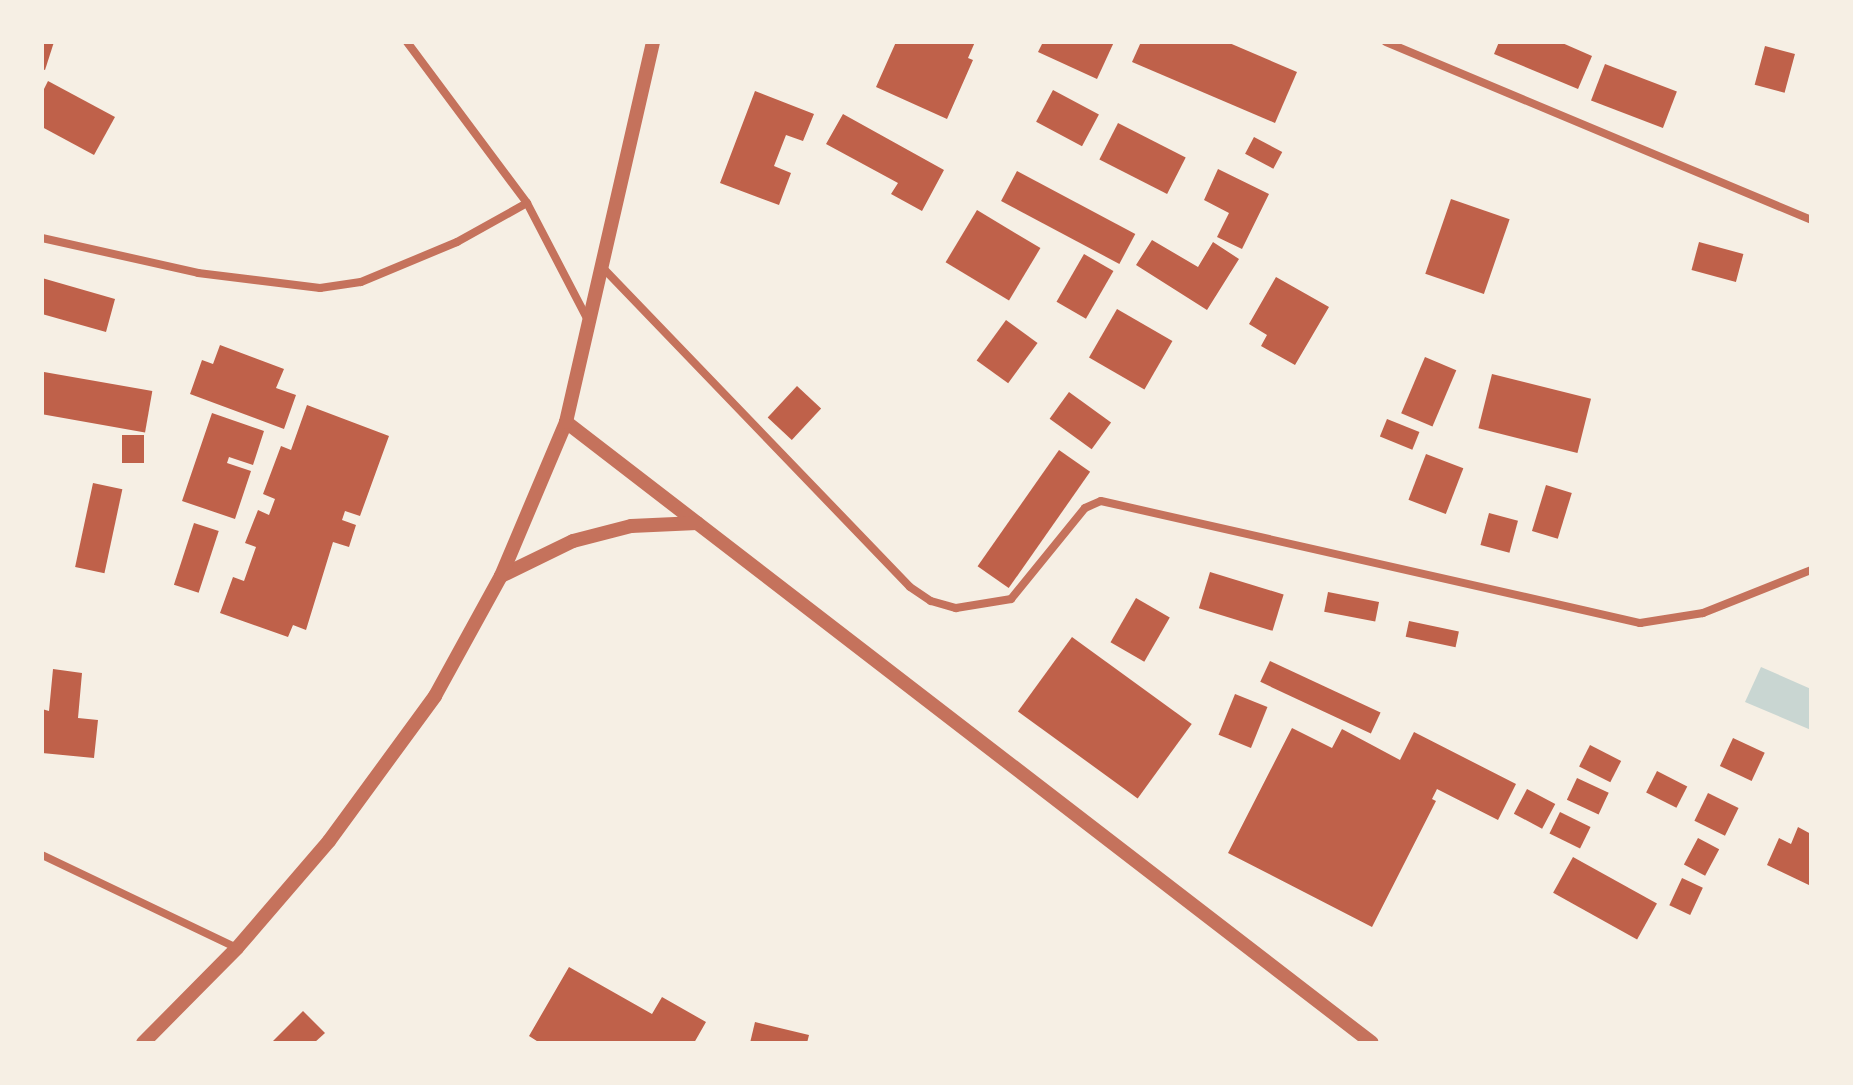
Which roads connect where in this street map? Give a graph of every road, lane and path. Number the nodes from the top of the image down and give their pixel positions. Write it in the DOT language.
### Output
graph roads {
  1 [pos="407,42"];
  2 [pos="653,42"];
  3 [pos="1386,42"];
  4 [pos="527,203"];
  5 [pos="1811,220"];
  6 [pos="42,238"];
  7 [pos="604,269"];
  8 [pos="591,324"];
  9 [pos="566,422"];
  10 [pos="697,523"];
  11 [pos="1811,570"];
  12 [pos="501,576"];
  13 [pos="42,855"];
  14 [pos="237,948"];
  15 [pos="143,1043"];
  16 [pos="1372,1043"];
  1 -- 4 [label="street"];
  2 -- 7 [label="street"];
  3 -- 5 [label="street"];
  4 -- 6 [label="street"];
  4 -- 8 [label="street"];
  7 -- 8 [label="street"];
  7 -- 11 [label="street"];
  8 -- 9 [label="street"];
  9 -- 10 [label="street"];
  9 -- 12 [label="street"];
  10 -- 12 [label="street"];
  10 -- 16 [label="street"];
  12 -- 14 [label="street"];
  13 -- 14 [label="street"];
  14 -- 15 [label="street"];
}
